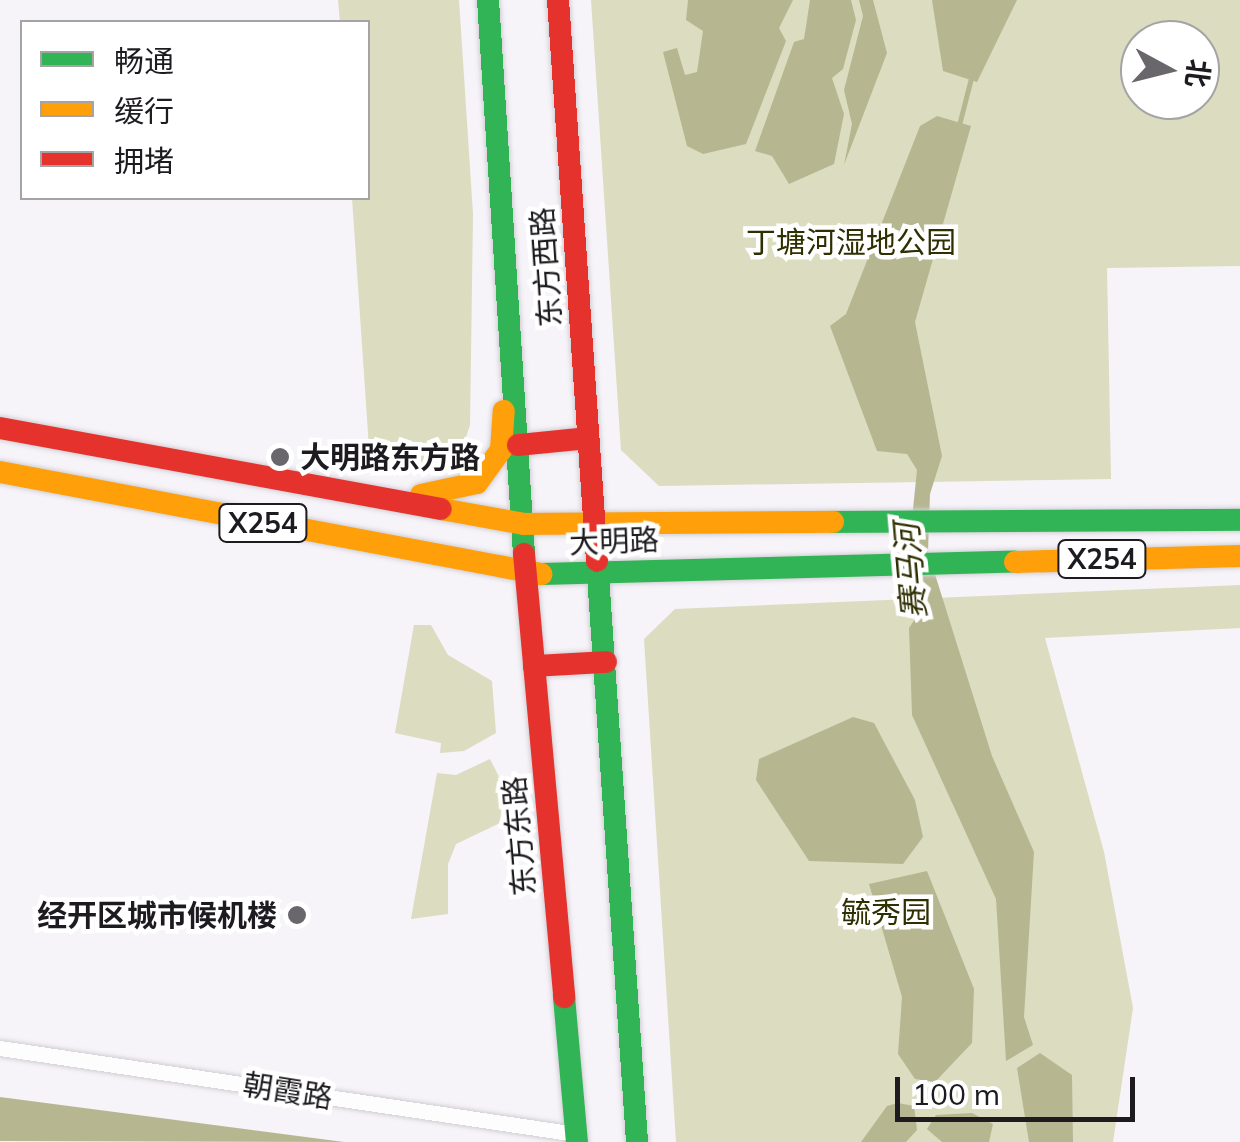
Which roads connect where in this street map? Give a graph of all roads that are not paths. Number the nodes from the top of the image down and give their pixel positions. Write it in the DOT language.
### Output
graph roads {
  1 [pos="488,0"];
  2 [pos="558,0"];
  3 [pos="510,338"];
  4 [pos="0,428"];
  5 [pos="588,438"];
  6 [pos="518,445"];
  7 [pos="5,474"];
  8 [pos="374,496"];
  9 [pos="1240,520"];
  10 [pos="524,524"];
  11 [pos="595,530"];
  12 [pos="1240,556"];
  13 [pos="599,572"];
  14 [pos="525,574"];
  15 [pos="606,662"];
  16 [pos="534,666"];
  17 [pos="0,1048"];
  18 [pos="576,1138"];
  19 [pos="638,1142"];
  1 -- 3 [label="main road, 东方西路"];
  2 -- 5 [label="main road, 东方西路"];
  3 -- 6 [label="main road, 东方西路"];
  3 -- 8 [label="main road"];
  4 -- 8 [label="main road, 大明路 / X254"];
  5 -- 6 [label="main road"];
  5 -- 11 [label="main road, 东方西路"];
  6 -- 10 [label="main road, 东方西路"];
  7 -- 14 [label="main road, 大明路 / X254"];
  8 -- 10 [label="main road, 大明路 / X254"];
  9 -- 11 [label="main road, 大明路 / X254"];
  10 -- 11 [label="main road, 大明路 / X254"];
  10 -- 14 [label="main road, 东方东路"];
  11 -- 13 [label="main road"];
  12 -- 13 [label="main road, 大明路 / X254"];
  13 -- 14 [label="main road, 大明路 / X254"];
  13 -- 15 [label="main road"];
  14 -- 16 [label="main road, 东方东路"];
  15 -- 16 [label="main road"];
  15 -- 19 [label="main road"];
  16 -- 18 [label="main road, 东方东路"];
  17 -- 18 [label="street, 朝霞路"];
}
